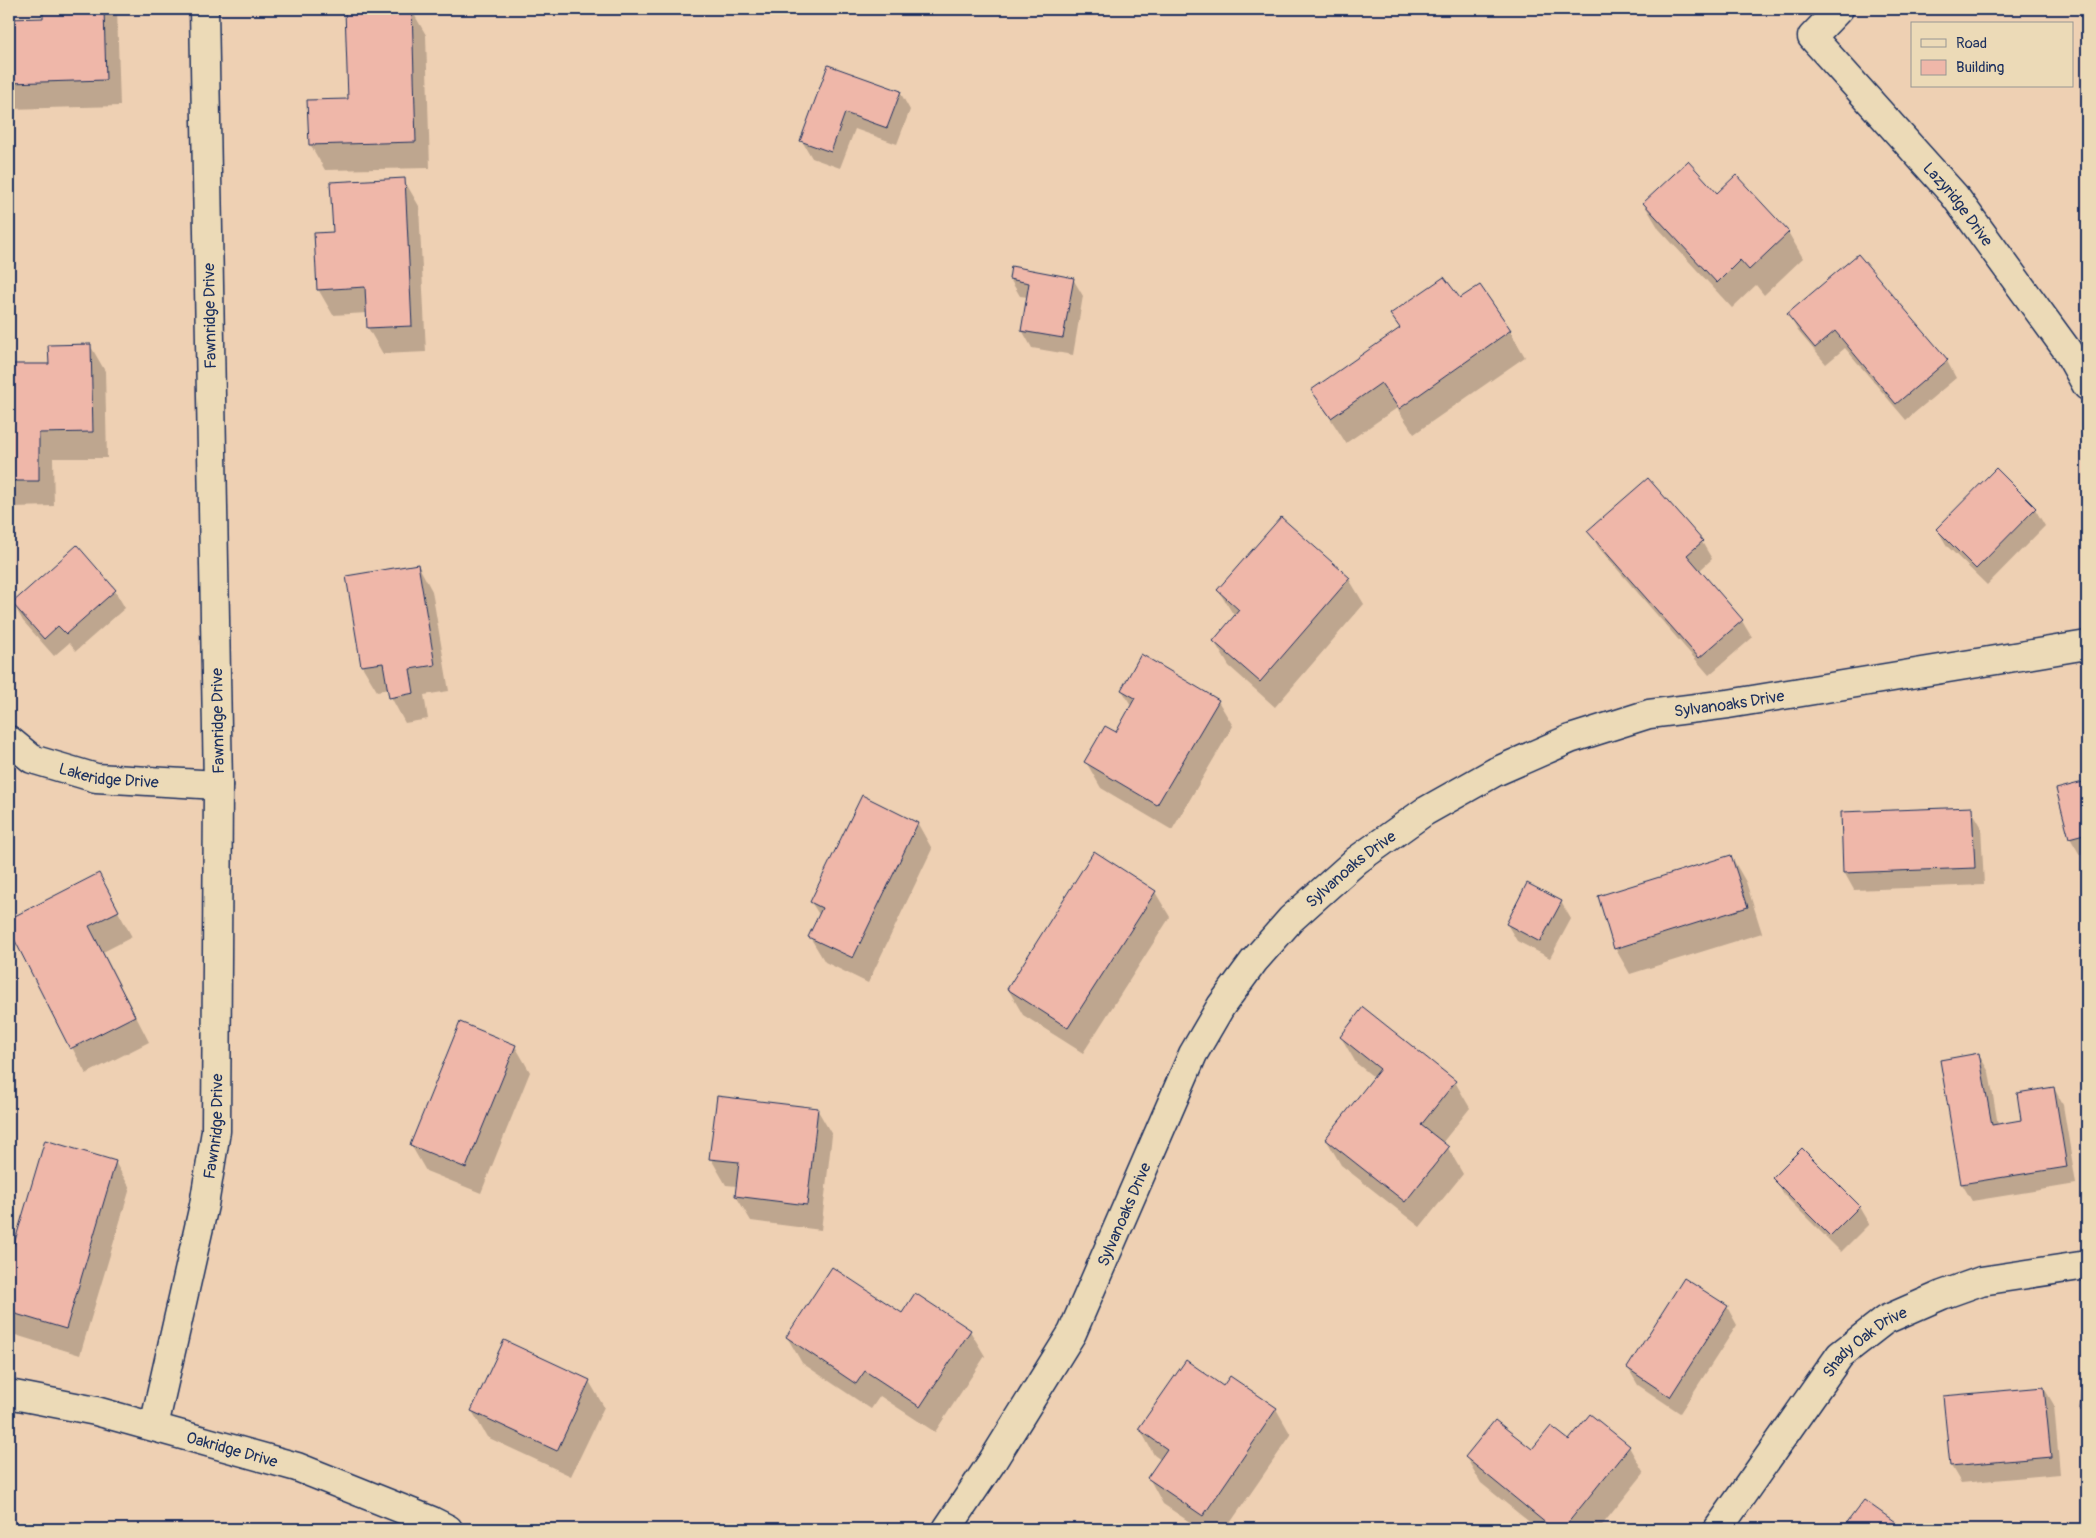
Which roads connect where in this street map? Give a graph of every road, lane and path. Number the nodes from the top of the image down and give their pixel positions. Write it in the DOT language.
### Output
graph roads {
  1 [pos="204,9"];
  2 [pos="1839,9"];
  3 [pos="2087,386"];
  4 [pos="2087,645"];
  5 [pos="9,740"];
  6 [pos="218,785"];
  7 [pos="2087,1265"];
  8 [pos="9,1394"];
  9 [pos="154,1426"];
  10 [pos="448,1529"];
  11 [pos="947,1529"];
  12 [pos="1718,1529"];
  1 -- 6 [label="street, Fawnridge Drive"];
  2 -- 3 [label="street, Lazyridge Drive"];
  4 -- 11 [label="street, Sylvanoaks Drive"];
  5 -- 6 [label="street, Lakeridge Drive"];
  6 -- 9 [label="street, Fawnridge Drive"];
  7 -- 12 [label="street, Shady Oak Drive"];
  8 -- 9 [label="street, Oakridge Drive"];
  9 -- 10 [label="street, Oakridge Drive"];
}
